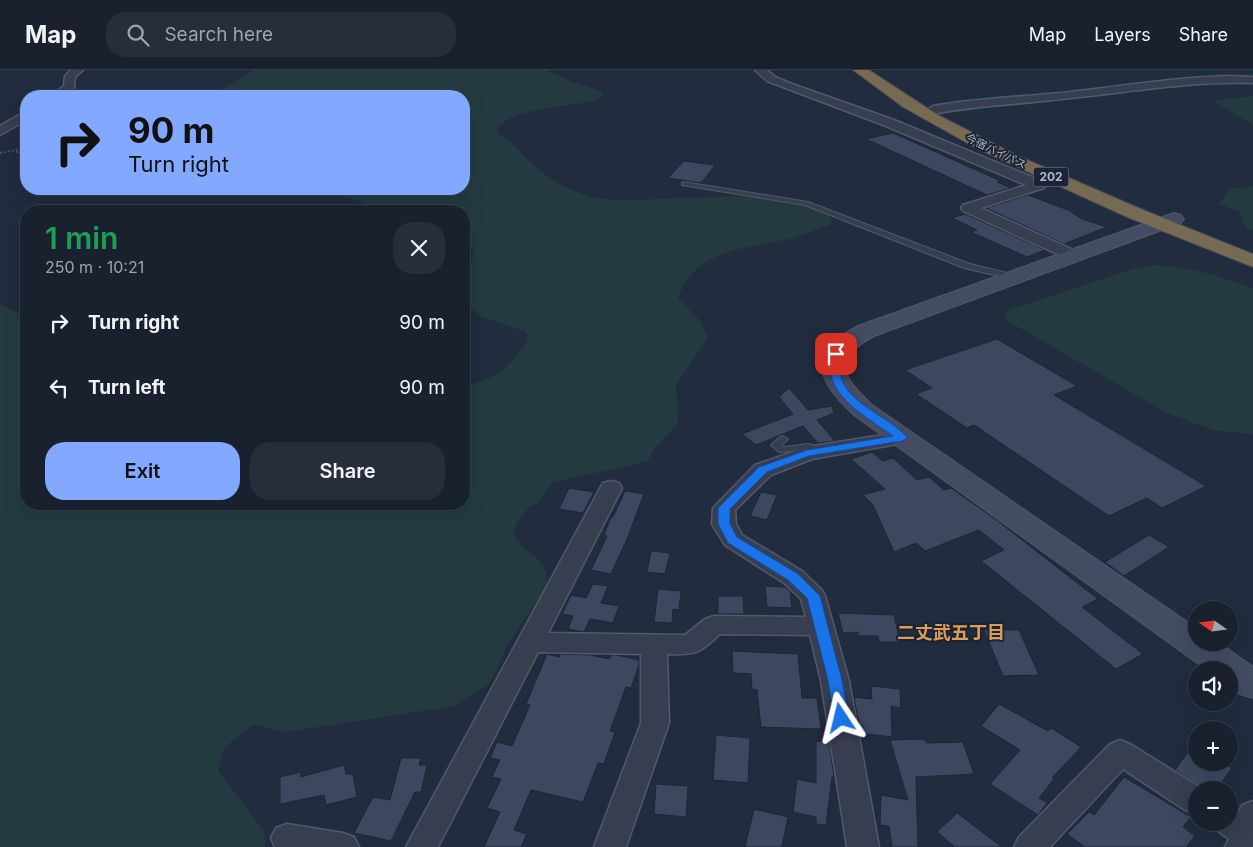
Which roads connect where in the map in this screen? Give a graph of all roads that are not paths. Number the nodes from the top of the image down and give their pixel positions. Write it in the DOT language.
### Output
graph roads {
  1 [pos="78,70"];
  2 [pos="760,70"];
  3 [pos="860,70"];
  4 [pos="874,70"];
  5 [pos="1253,80"];
  6 [pos="65,90"];
  7 [pos="928,112"];
  8 [pos="20,119"];
  9 [pos="890,123"];
  10 [pos="0,131"];
  11 [pos="684,184"];
  12 [pos="1167,221"];
  13 [pos="1253,248"];
  14 [pos="1072,255"];
  15 [pos="1253,261"];
  16 [pos="1012,277"];
  17 [pos="902,438"];
  18 [pos="783,439"];
  19 [pos="812,452"];
  20 [pos="611,488"];
  21 [pos="821,626"];
  22 [pos="530,642"];
  23 [pos="654,644"];
  24 [pos="1253,685"];
  25 [pos="1188,796"];
  26 [pos="287,838"];
  27 [pos="343,847"];
  28 [pos="422,847"];
  29 [pos="610,847"];
  30 [pos="863,847"];
  31 [pos="1030,847"];
  1 -- 6 [label="street"];
  2 -- 9 [label="street"];
  3 -- 7 [label="highway, 今宿バイパス / 202"];
  4 -- 7 [label="highway, 今宿バイパス / 202"];
  5 -- 7 [label="street"];
  7 -- 9 [label="street"];
  7 -- 12 [label="highway, 今宿バイパス / 202"];
  8 -- 10 [label="street"];
  9 -- 14 [label="street"];
  11 -- 16 [label="lane"];
  12 -- 13 [label="highway, 今宿バイパス / 202"];
  12 -- 14 [label="street"];
  12 -- 15 [label="highway, 今宿バイパス / 202"];
  14 -- 16 [label="street"];
  16 -- 17 [label="street"];
  17 -- 19 [label="street"];
  17 -- 24 [label="street"];
  18 -- 19 [label="lane"];
  19 -- 21 [label="street"];
  20 -- 22 [label="street"];
  21 -- 23 [label="street"];
  21 -- 30 [label="street"];
  22 -- 23 [label="street"];
  22 -- 28 [label="street"];
  23 -- 29 [label="street"];
  25 -- 31 [label="street"];
  26 -- 27 [label="street"];
}
